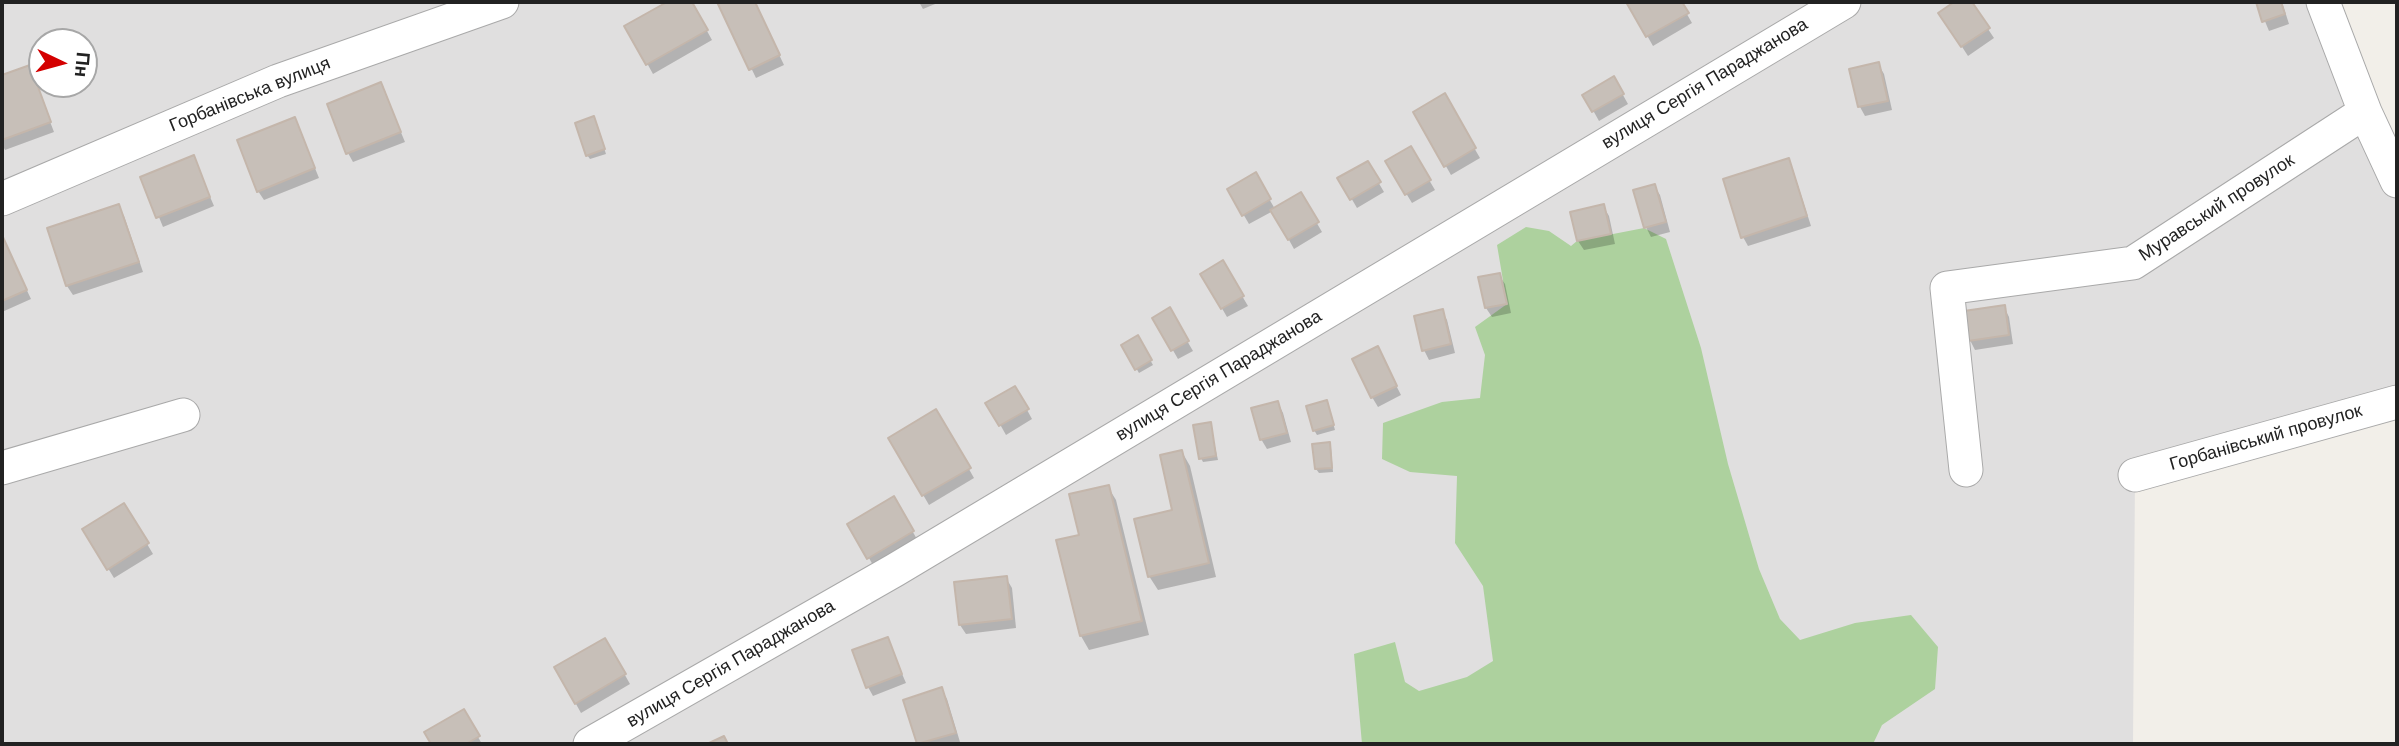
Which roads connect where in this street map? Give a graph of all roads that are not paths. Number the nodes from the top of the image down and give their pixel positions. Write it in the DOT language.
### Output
graph roads {
  1 [pos="502,2"];
  2 [pos="1844,2"];
  3 [pos="2323,2"];
  4 [pos="2365,112"];
  5 [pos="2397,181"];
  6 [pos="2,199"];
  7 [pos="2397,402"];
  8 [pos="183,415"];
  9 [pos="2,468"];
  10 [pos="1966,470"];
  11 [pos="2135,475"];
  12 [pos="590,744"];
  1 -- 6 [label="street, Горбанівська вулиця"];
  2 -- 12 [label="street, вулиця Сергія Параджанова"];
  3 -- 4 [label="street"];
  4 -- 5 [label="street"];
  4 -- 10 [label="street, Муравський провулок"];
  7 -- 11 [label="street, Горбанівський провулок"];
  8 -- 9 [label="street"];
}
